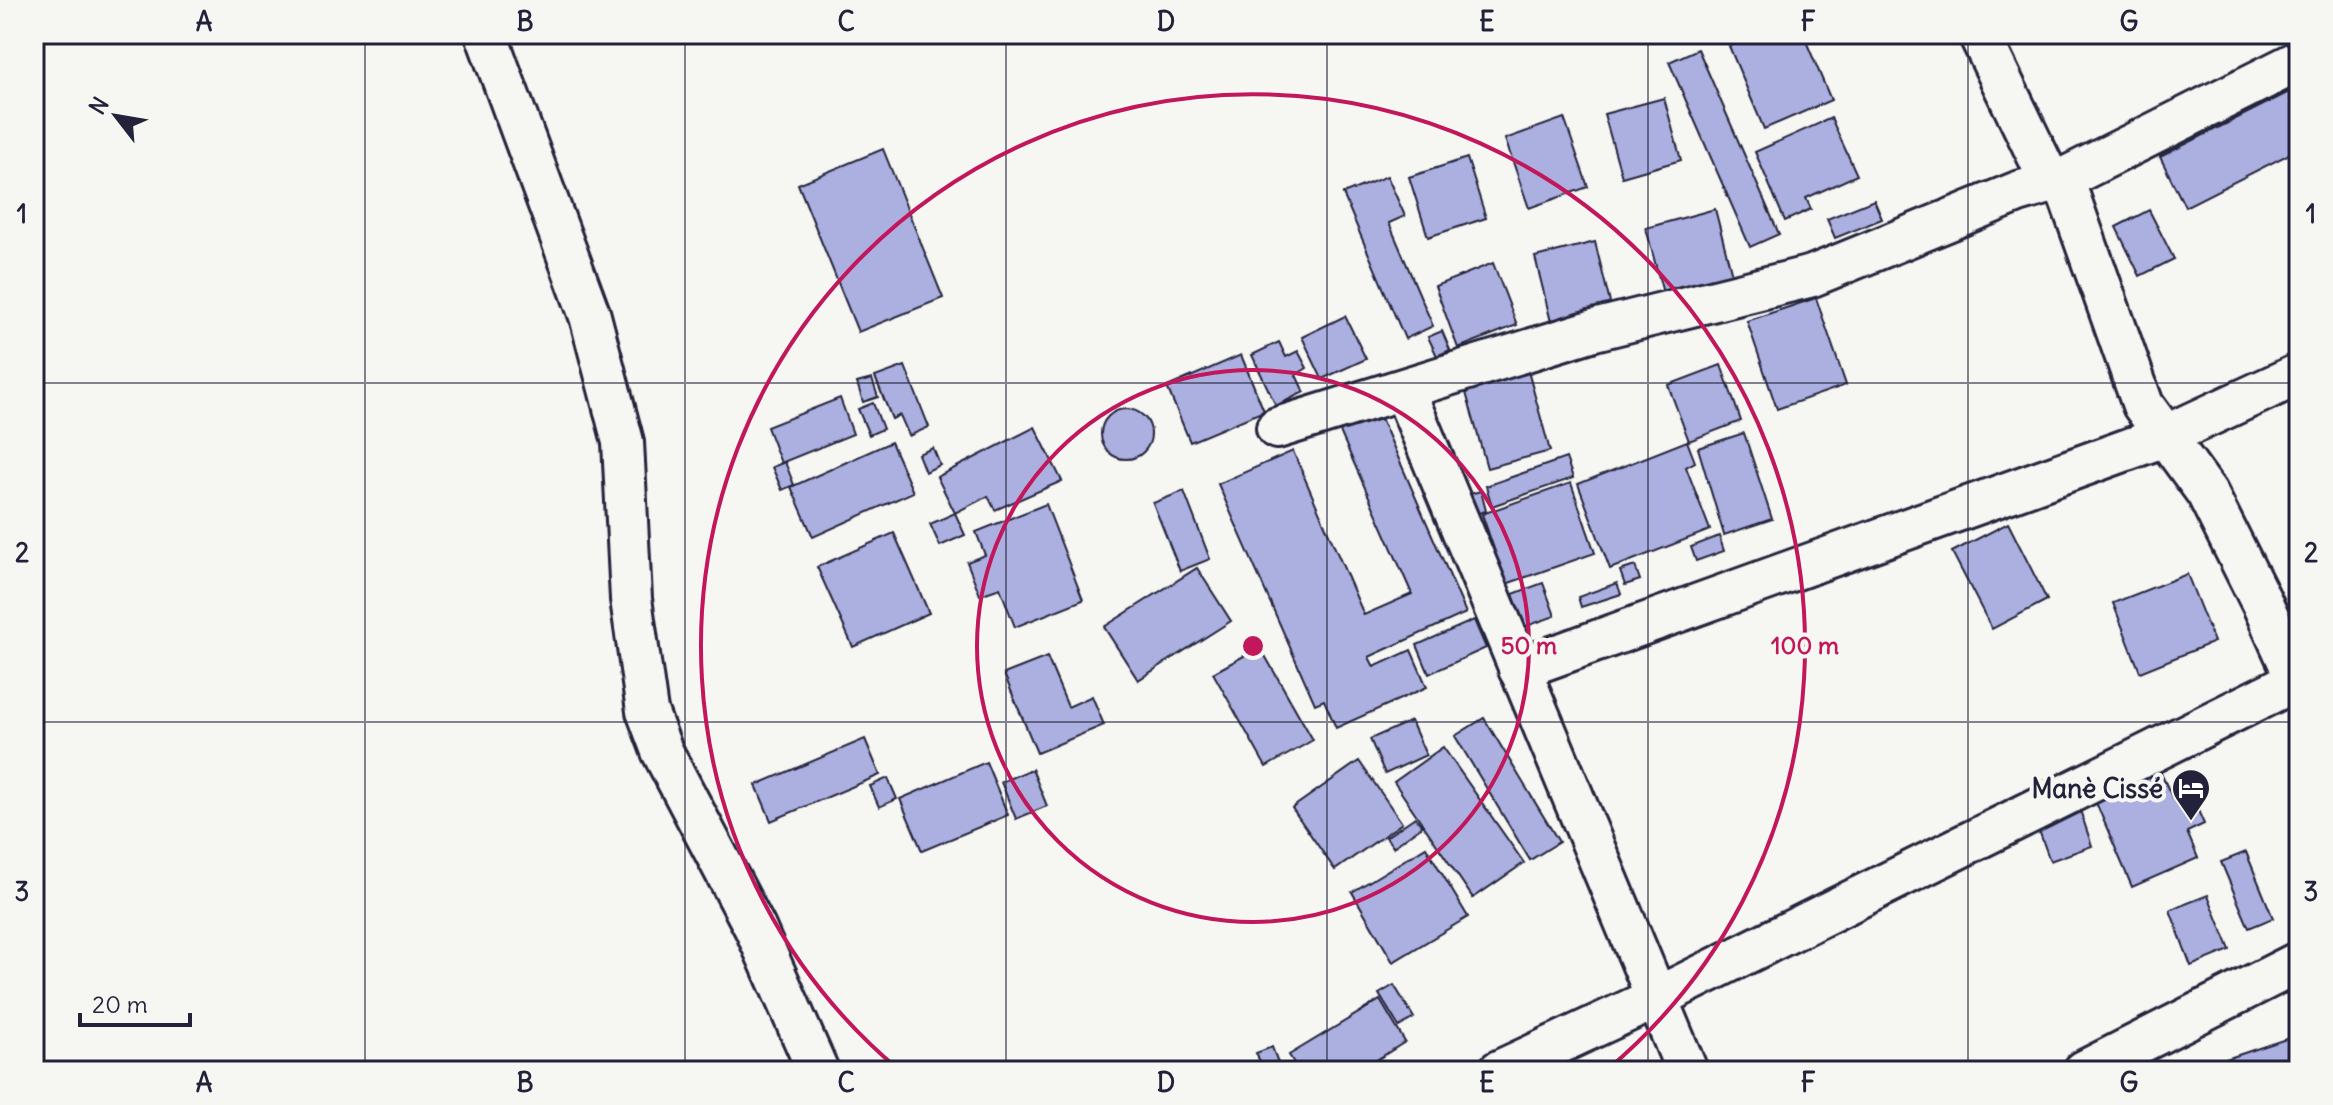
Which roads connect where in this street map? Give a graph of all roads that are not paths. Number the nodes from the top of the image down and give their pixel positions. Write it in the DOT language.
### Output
graph roads {
  1 [pos="486,34"];
  2 [pos="1979,34"];
  3 [pos="2299,61"];
  4 [pos="2057,181"];
  5 [pos="2299,374"];
  6 [pos="1404,390"];
  7 [pos="1277,428"];
  8 [pos="2165,436"];
  9 [pos="1519,669"];
  10 [pos="2298,683"];
  11 [pos="2299,962"];
  12 [pos="1654,999"];
  13 [pos="818,1071"];
  14 [pos="1499,1071"];
  15 [pos="1687,1071"];
  16 [pos="2084,1071"];
  1 -- 13 [label="street"];
  2 -- 4 [label="street"];
  3 -- 4 [label="street"];
  4 -- 6 [label="street"];
  4 -- 8 [label="street"];
  5 -- 8 [label="street"];
  6 -- 7 [label="street"];
  6 -- 9 [label="street"];
  8 -- 9 [label="street"];
  8 -- 10 [label="street"];
  9 -- 12 [label="street"];
  10 -- 12 [label="street"];
  11 -- 16 [label="street"];
  12 -- 14 [label="street"];
  12 -- 15 [label="street"];
}
